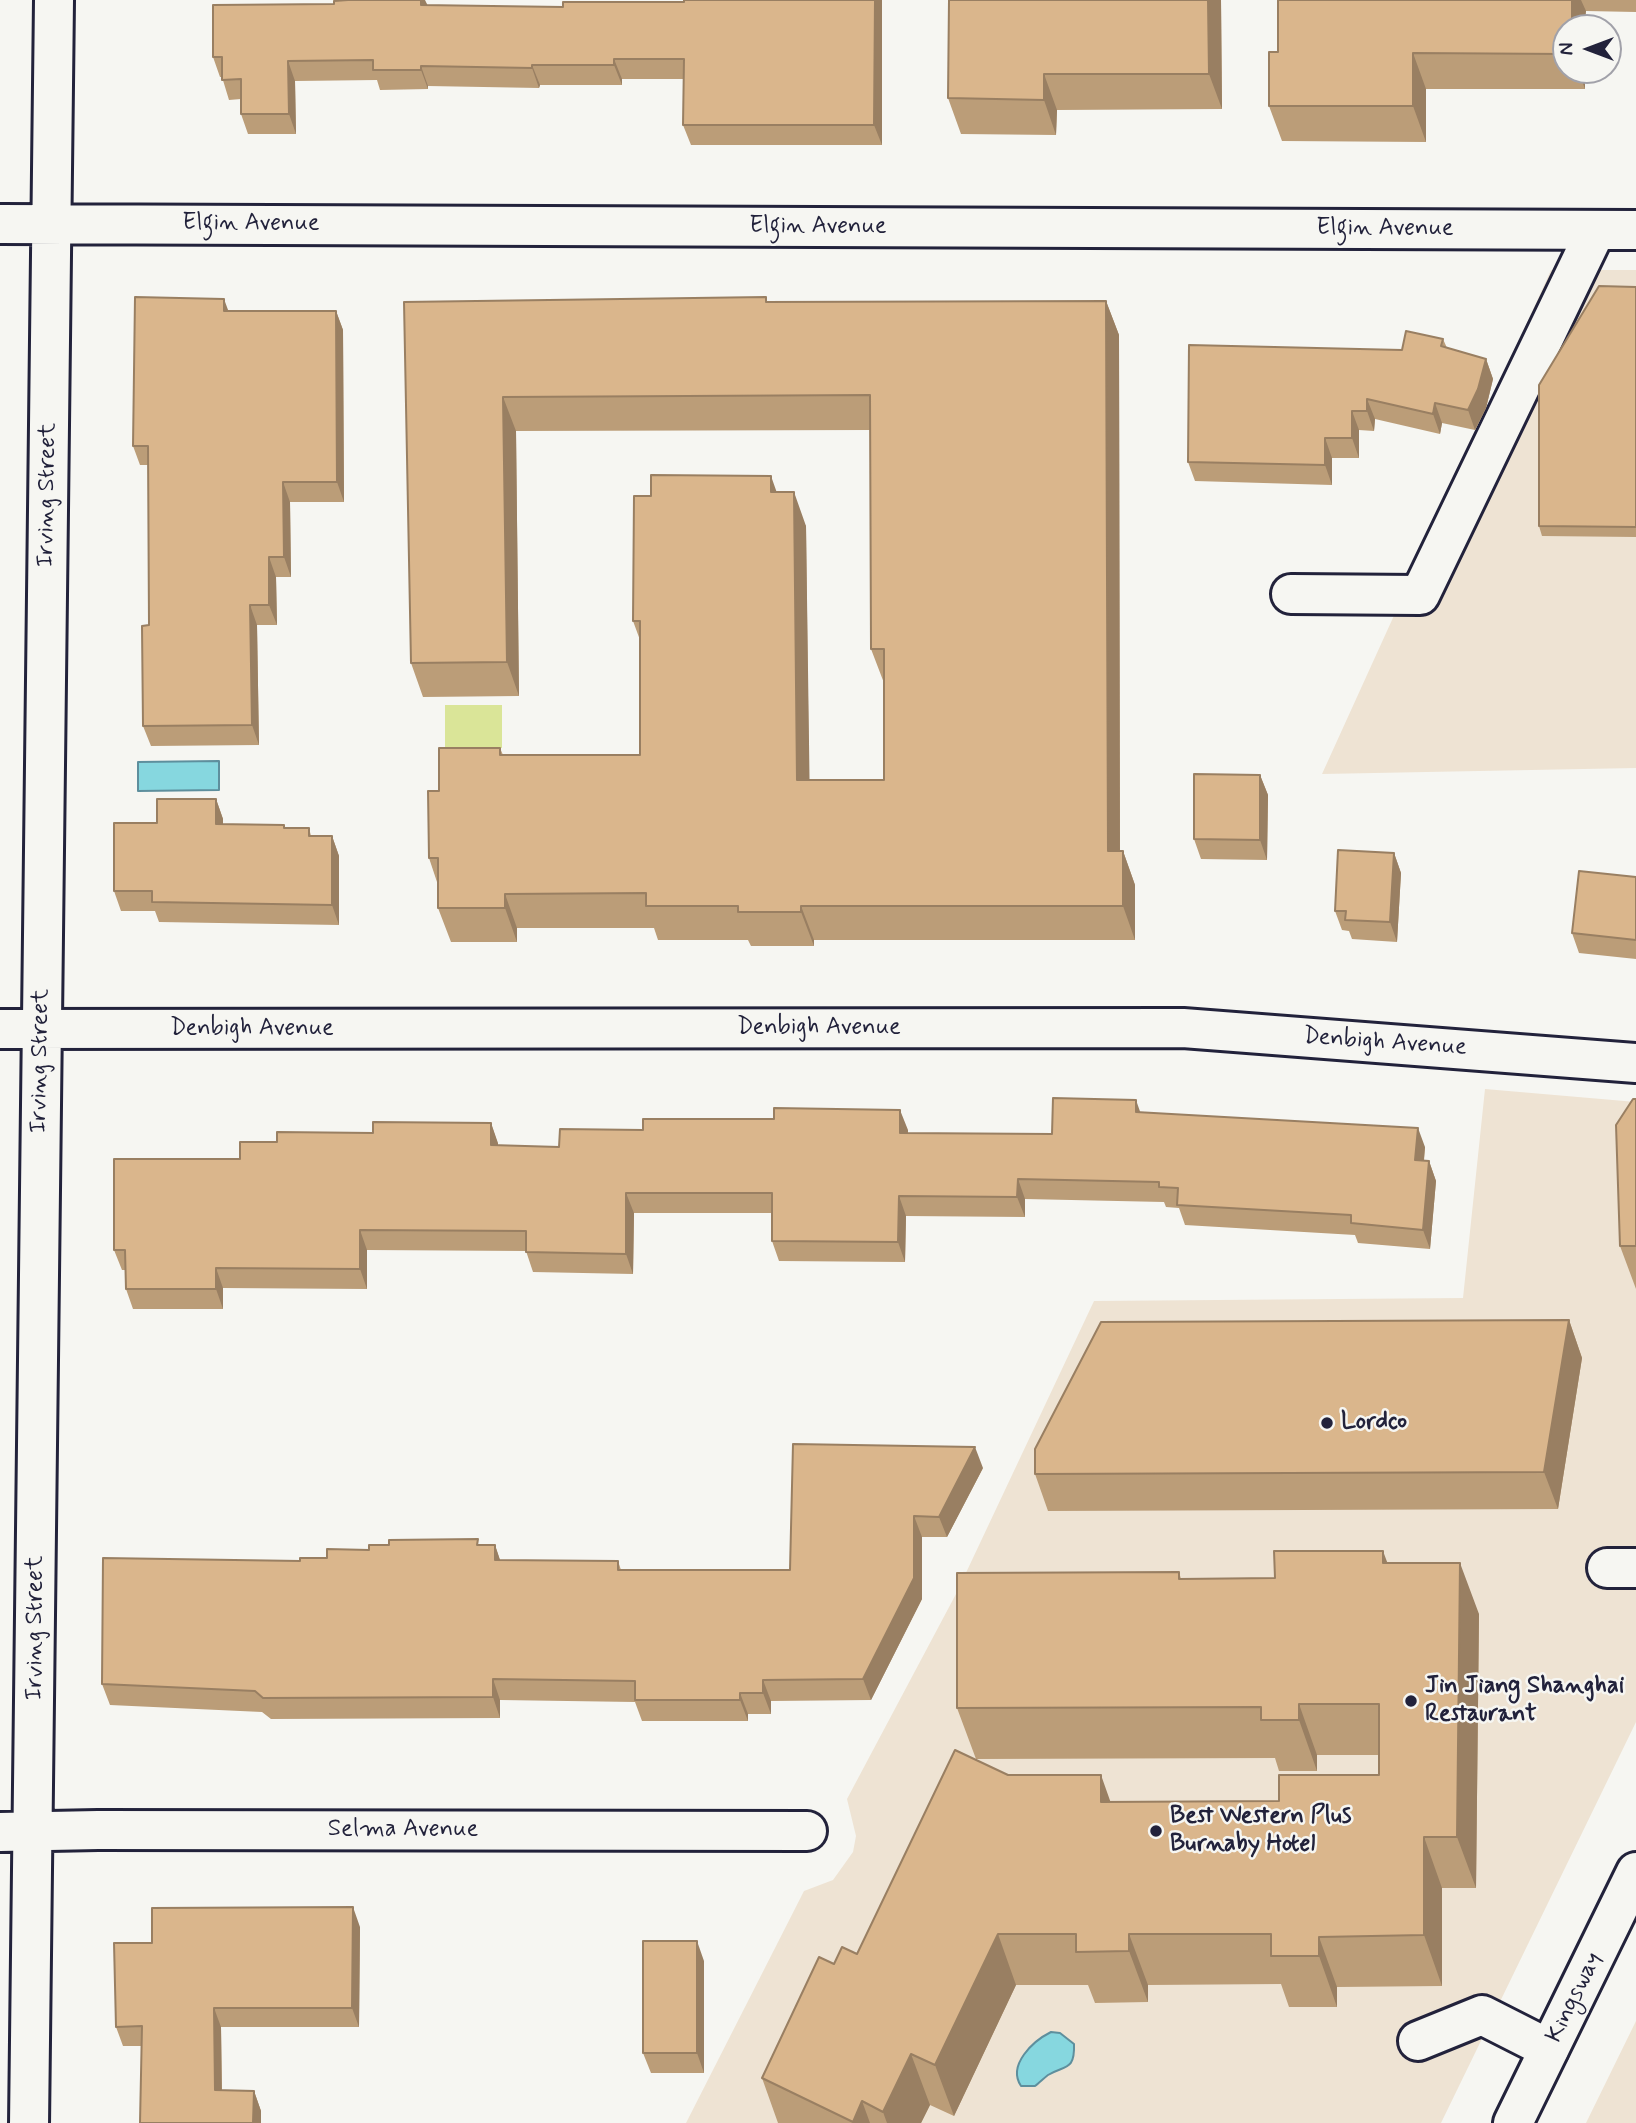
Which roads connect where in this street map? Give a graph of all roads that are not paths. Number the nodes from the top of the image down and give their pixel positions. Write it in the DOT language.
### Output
graph roads {
  1 [pos="54,0"];
  2 [pos="0,224"];
  3 [pos="52,224"];
  4 [pos="1597,230"];
  5 [pos="1636,230"];
  6 [pos="1291,594"];
  7 [pos="0,1029"];
  8 [pos="42,1030"];
  9 [pos="1636,1063"];
  10 [pos="17,1831"];
  11 [pos="807,1831"];
  12 [pos="1636,1872"];
  13 [pos="1418,2041"];
  14 [pos="1549,2049"];
  15 [pos="29,2123"];
  16 [pos="1513,2123"];
  1 -- 3 [label="street, Irving Street"];
  2 -- 3 [label="street, Elgin Avenue"];
  3 -- 4 [label="street, Elgin Avenue"];
  3 -- 8 [label="street, Irving Street"];
  4 -- 5 [label="street, Elgin Avenue"];
  4 -- 6 [label="street"];
  7 -- 8 [label="street, Denbigh Avenue"];
  8 -- 9 [label="street, Denbigh Avenue"];
  8 -- 10 [label="street, Irving Street"];
  10 -- 11 [label="street, Selma Avenue"];
  10 -- 15 [label="street, Irving Street"];
  12 -- 14 [label="street, Kingsway"];
  13 -- 14 [label="street"];
  14 -- 16 [label="street, Kingsway"];
}
